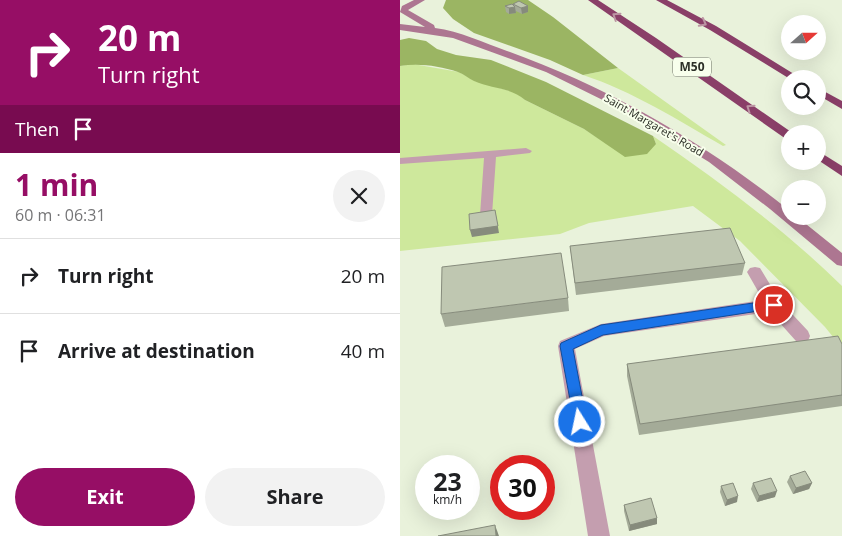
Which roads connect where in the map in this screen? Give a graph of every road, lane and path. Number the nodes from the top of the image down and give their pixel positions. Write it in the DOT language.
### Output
graph roads {
  1 [pos="420,0"];
  2 [pos="592,0"];
  3 [pos="660,0"];
  4 [pos="402,11"];
  5 [pos="400,28"];
  6 [pos="441,32"];
  7 [pos="782,70"];
  8 [pos="826,96"];
  9 [pos="842,106"];
  10 [pos="781,130"];
  11 [pos="526,151"];
  12 [pos="490,154"];
  13 [pos="400,161"];
  14 [pos="826,161"];
  15 [pos="842,172"];
  16 [pos="486,215"];
  17 [pos="842,261"];
  18 [pos="755,272"];
  19 [pos="774,305"];
  20 [pos="802,336"];
  21 [pos="598,527"];
  1 -- 4 [label="main road, Saint Margaret's Road"];
  10 -- 2 [label="highway, M50, one-way"];
  3 -- 7 [label="highway, one-way"];
  4 -- 6 [label="main road, Saint Margaret's Road"];
  5 -- 6 [label="main road, Saint Margaret's Road"];
  6 -- 17 [label="main road, Saint Margaret's Road"];
  8 -- 9 [label="highway"];
  11 -- 12 [label="lane"];
  12 -- 13 [label="lane"];
  12 -- 16 [label="lane"];
  14 -- 15 [label="highway"];
  18 -- 19 [label="street"];
  19 -- 20 [label="street"];
  19 -- 21 [label="street"];
}
